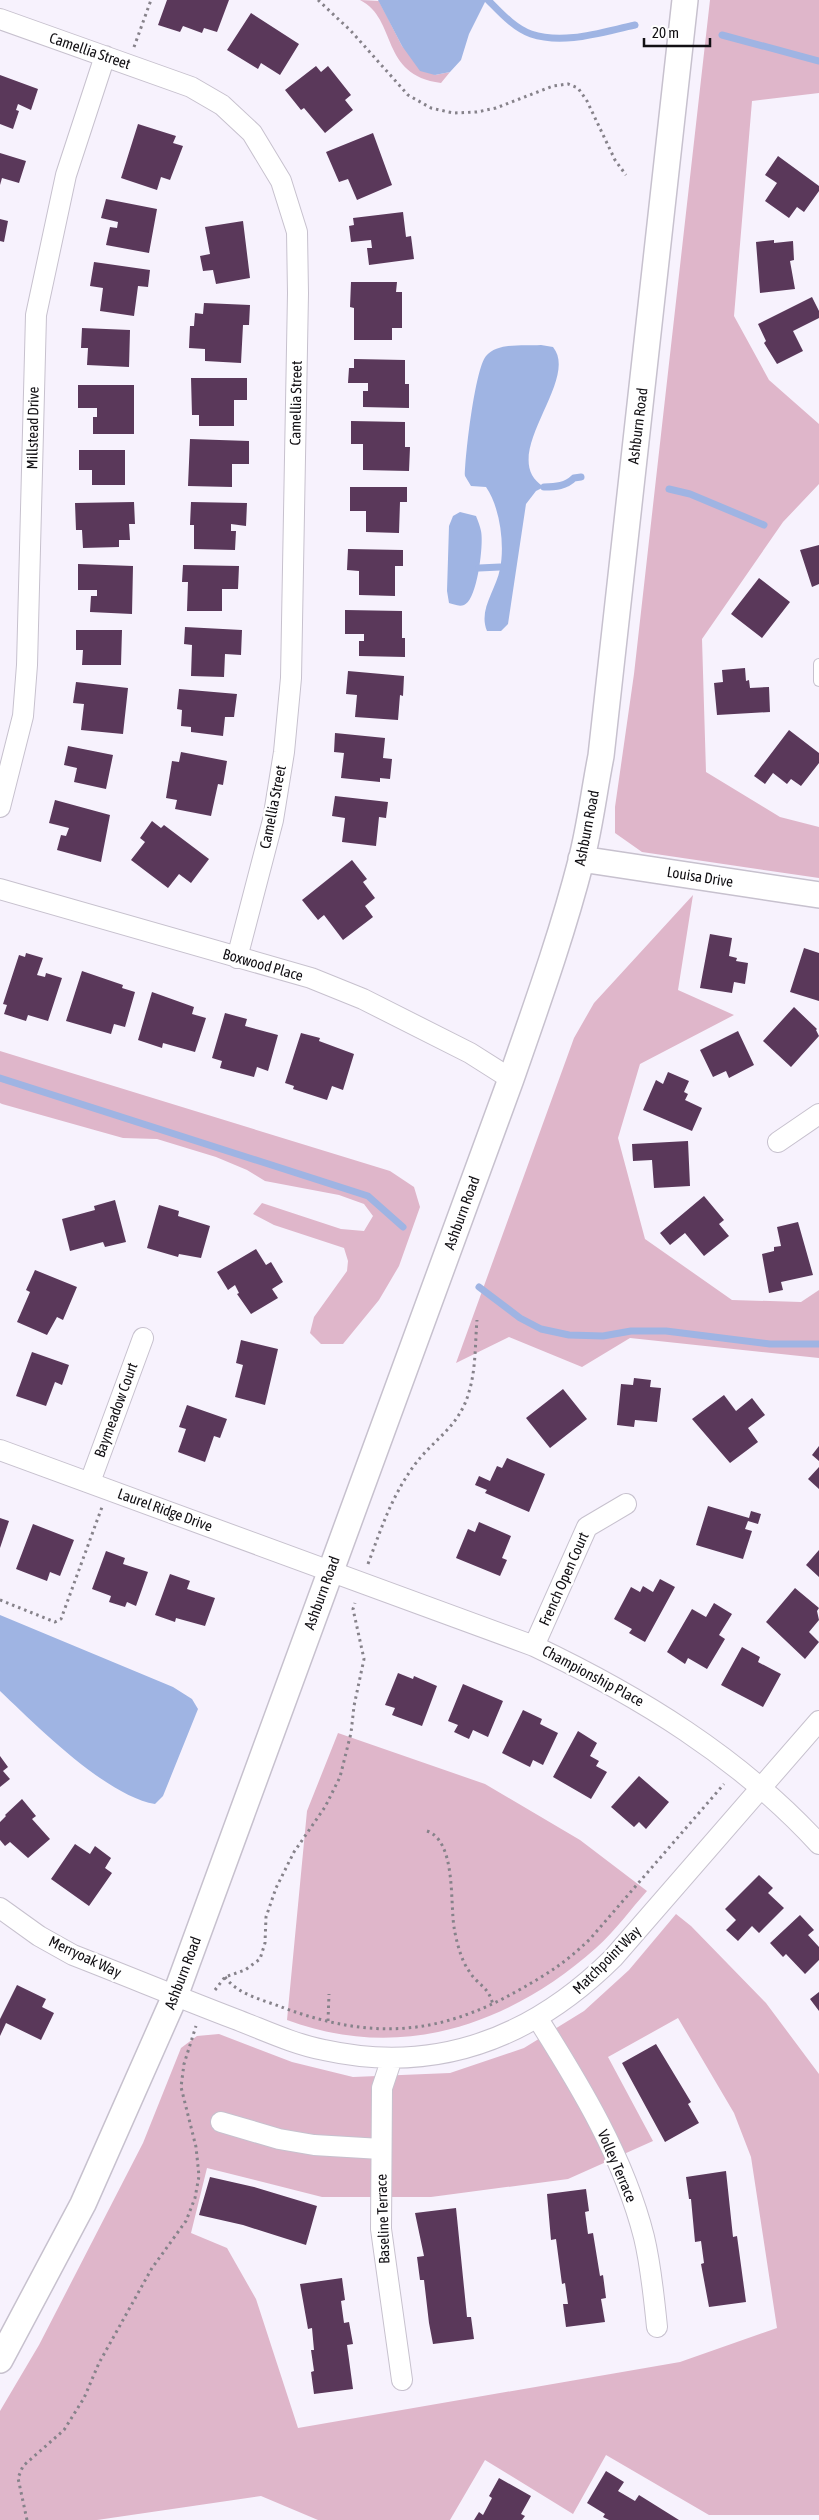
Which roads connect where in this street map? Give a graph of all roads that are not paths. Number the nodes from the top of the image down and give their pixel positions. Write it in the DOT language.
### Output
graph roads {
  1 [pos="685,0"];
  2 [pos="0,19"];
  3 [pos="105,56"];
  4 [pos="819,664"];
  5 [pos="819,681"];
  6 [pos="0,807"];
  7 [pos="581,859"];
  8 [pos="0,889"];
  9 [pos="819,895"];
  10 [pos="237,958"];
  11 [pos="511,1079"];
  12 [pos="819,1114"];
  13 [pos="778,1142"];
  14 [pos="143,1338"];
  15 [pos="0,1450"];
  16 [pos="99,1486"];
  17 [pos="626,1504"];
  18 [pos="330,1571"];
  19 [pos="534,1646"];
  20 [pos="819,1721"];
  21 [pos="761,1788"];
  22 [pos="819,1844"];
  23 [pos="0,1908"];
  24 [pos="174,1996"];
  25 [pos="538,2018"];
  26 [pos="392,2058"];
  27 [pos="221,2122"];
  28 [pos="381,2149"];
  29 [pos="658,2327"];
  30 [pos="0,2360"];
  31 [pos="402,2380"];
  1 -- 7 [label="street, Ashburn Road"];
  2 -- 3 [label="street, Camellia Street"];
  3 -- 6 [label="street, Millstead Drive"];
  3 -- 10 [label="street, Camellia Street"];
  4 -- 5 [label="lane"];
  7 -- 9 [label="street, Louisa Drive"];
  7 -- 11 [label="street, Ashburn Road"];
  8 -- 10 [label="street, Boxwood Place"];
  10 -- 11 [label="street, Boxwood Place"];
  11 -- 18 [label="street, Ashburn Road"];
  12 -- 13 [label="street"];
  14 -- 16 [label="street, Baymeadow Court"];
  15 -- 16 [label="street, Laurel Ridge Drive"];
  16 -- 18 [label="street, Laurel Ridge Drive"];
  17 -- 19 [label="street, French Open Court"];
  18 -- 19 [label="street, Championship Place"];
  18 -- 24 [label="street, Ashburn Road"];
  19 -- 21 [label="street, Championship Place"];
  20 -- 21 [label="street, Matchpoint Way"];
  21 -- 22 [label="street, Championship Place"];
  21 -- 25 [label="street, Matchpoint Way"];
  23 -- 24 [label="street, Merryoak Way"];
  24 -- 26 [label="street, Matchpoint Way"];
  24 -- 30 [label="street, Ashburn Road"];
  25 -- 26 [label="street, Matchpoint Way"];
  25 -- 29 [label="street, Volley Terrace"];
  26 -- 28 [label="street, Baseline Terrace"];
  27 -- 28 [label="street"];
  28 -- 31 [label="street, Baseline Terrace"];
}
